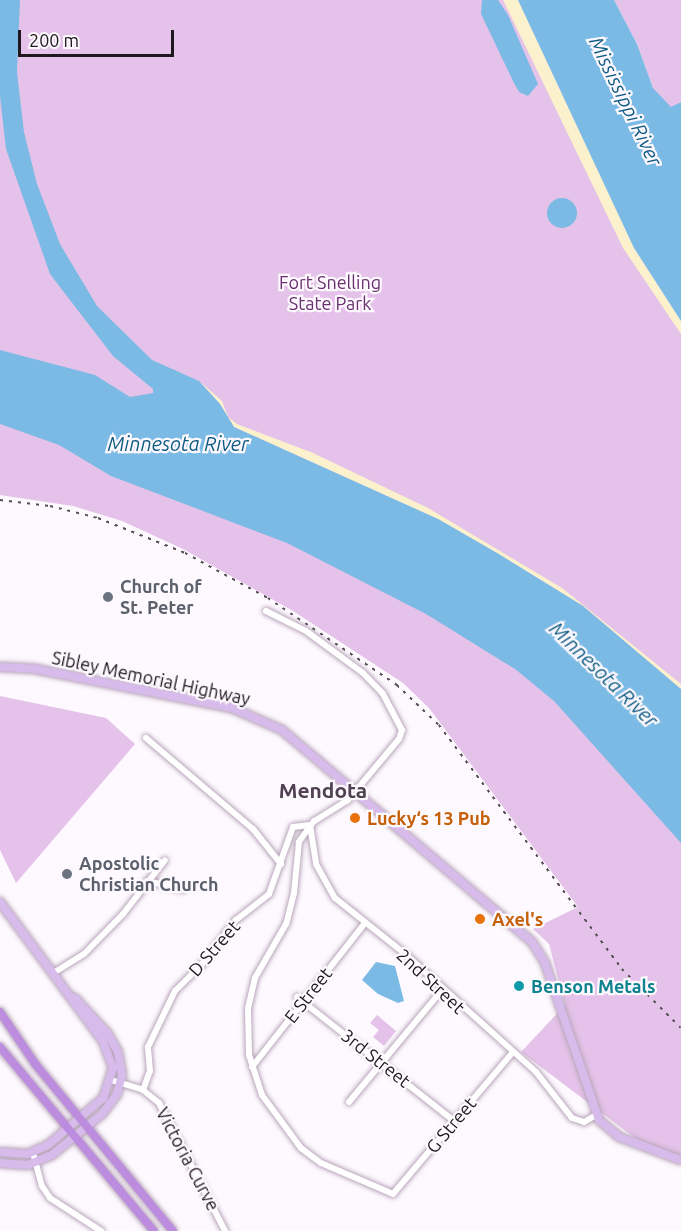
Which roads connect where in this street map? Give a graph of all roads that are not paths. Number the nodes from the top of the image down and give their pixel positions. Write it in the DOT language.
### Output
graph roads {
  1 [pos="267,611"];
  2 [pos="0,667"];
  3 [pos="146,738"];
  4 [pos="355,791"];
  5 [pos="310,825"];
  6 [pos="165,860"];
  7 [pos="281,864"];
  8 [pos="147,881"];
  9 [pos="183,889"];
  10 [pos="0,902"];
  11 [pos="364,924"];
  12 [pos="55,972"];
  13 [pos="442,990"];
  14 [pos="74,997"];
  15 [pos="300,999"];
  16 [pos="0,1012"];
  17 [pos="0,1047"];
  18 [pos="513,1052"];
  19 [pos="382,1064"];
  20 [pos="252,1067"];
  21 [pos="111,1080"];
  22 [pos="120,1083"];
  23 [pos="143,1090"];
  24 [pos="350,1102"];
  25 [pos="596,1115"];
  26 [pos="80,1119"];
  27 [pos="454,1121"];
  28 [pos="67,1128"];
  29 [pos="87,1128"];
  30 [pos="75,1137"];
  31 [pos="0,1152"];
  32 [pos="33,1153"];
  33 [pos="681,1160"];
  34 [pos="0,1163"];
  35 [pos="35,1163"];
  36 [pos="101,1231"];
  37 [pos="154,1231"];
  38 [pos="173,1231"];
  39 [pos="225,1231"];
  1 -- 4 [label="street, D Street"];
  2 -- 4 [label="main road, Sibley Memorial Highway"];
  3 -- 7 [label="street"];
  4 -- 5 [label="street, D Street"];
  4 -- 25 [label="main road, Sibley Memorial Highway"];
  5 -- 7 [label="street, D Street"];
  5 -- 11 [label="street, 2nd Street"];
  5 -- 20 [label="street"];
  6 -- 8 [label="street"];
  7 -- 23 [label="street, D Street"];
  8 -- 9 [label="street"];
  8 -- 12 [label="street"];
  10 -- 12 [label="main road"];
  11 -- 13 [label="street, 2nd Street"];
  11 -- 15 [label="street, E Street"];
  12 -- 14 [label="main road"];
  13 -- 18 [label="street, 2nd Street"];
  13 -- 19 [label="street"];
  14 -- 21 [label="main road"];
  14 -- 22 [label="main road"];
  15 -- 19 [label="street, 3rd Street"];
  15 -- 20 [label="street, E Street"];
  16 -- 26 [label="highway"];
  17 -- 28 [label="highway"];
  18 -- 25 [label="street, 2nd Street"];
  18 -- 27 [label="street, G Street"];
  19 -- 24 [label="street"];
  19 -- 27 [label="street, 3rd Street"];
  20 -- 27 [label="street, G Street"];
  21 -- 22 [label="street, Victoria Curve"];
  21 -- 26 [label="main road"];
  22 -- 23 [label="street, Victoria Curve"];
  22 -- 29 [label="main road"];
  23 -- 39 [label="street, Victoria Curve"];
  25 -- 33 [label="main road, Sibley Memorial Highway"];
  26 -- 28 [label="main road"];
  26 -- 29 [label="highway"];
  28 -- 30 [label="highway"];
  28 -- 32 [label="main road"];
  29 -- 30 [label="main road"];
  29 -- 38 [label="highway"];
  30 -- 35 [label="main road"];
  30 -- 37 [label="highway"];
  31 -- 32 [label="main road"];
  32 -- 35 [label="street"];
  34 -- 35 [label="main road"];
  35 -- 36 [label="street"];
}
